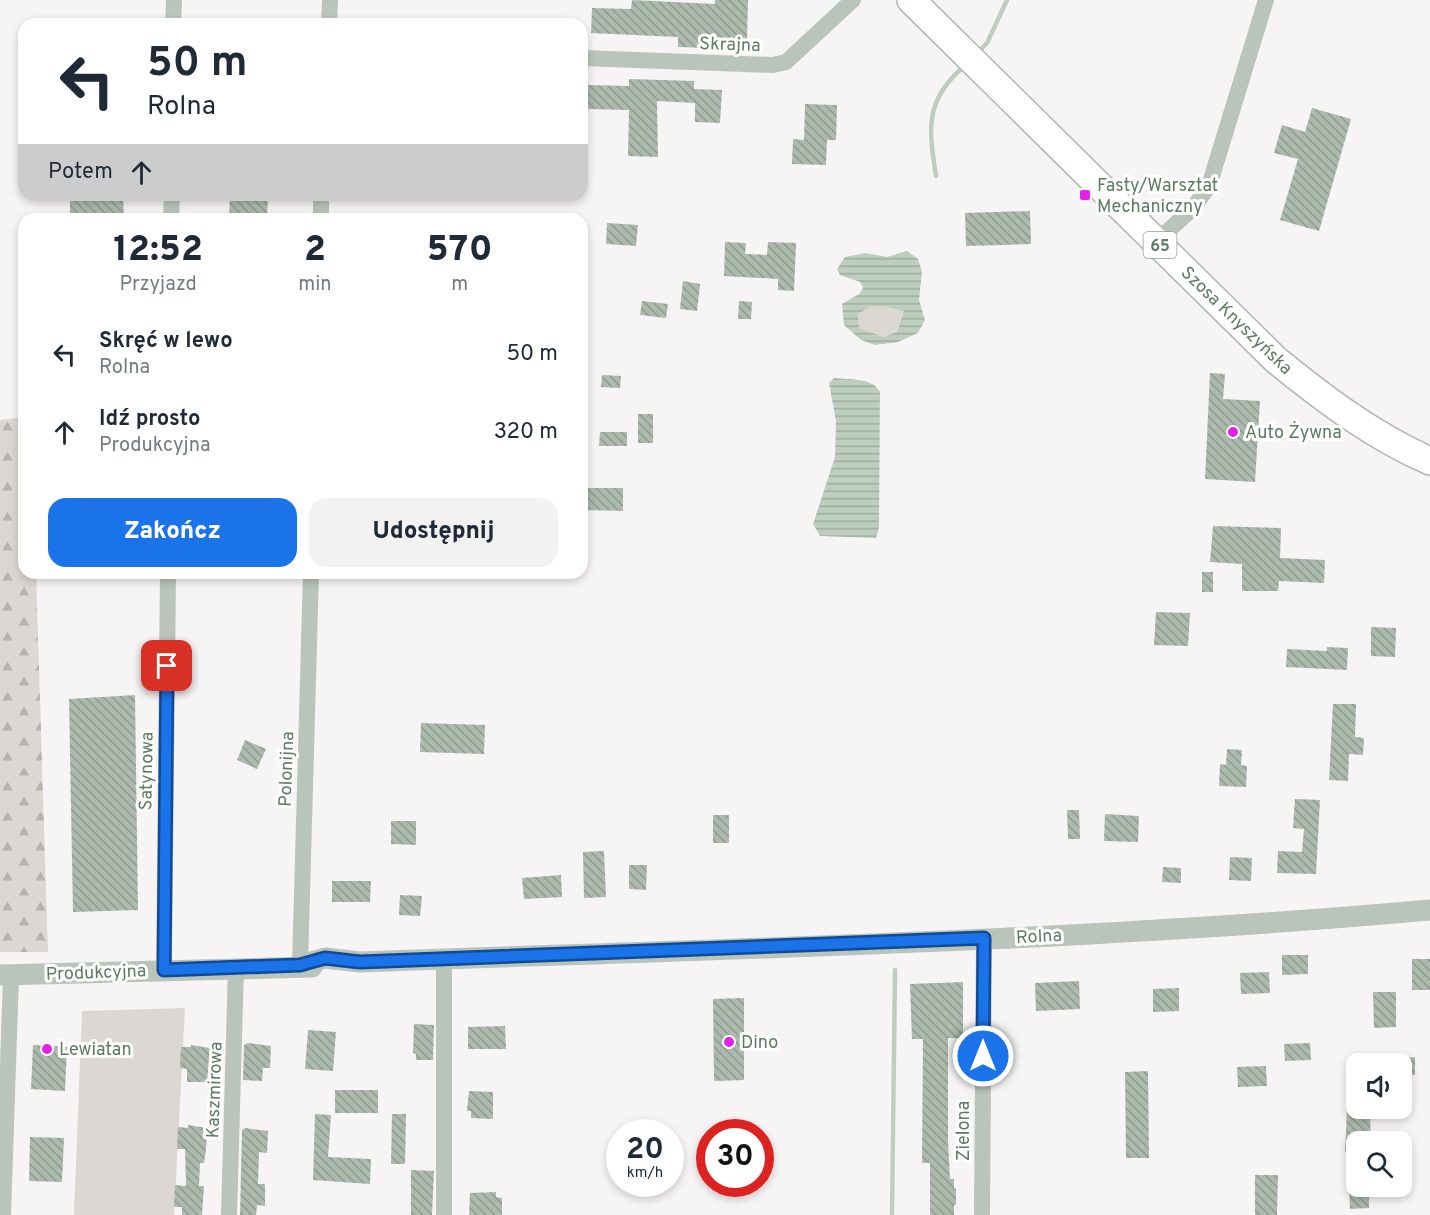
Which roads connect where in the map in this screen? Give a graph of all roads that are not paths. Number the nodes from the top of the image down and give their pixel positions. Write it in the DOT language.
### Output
graph roads {
  1 [pos="174,0"];
  2 [pos="330,0"];
  3 [pos="853,0"];
  4 [pos="911,0"];
  5 [pos="1266,0"];
  6 [pos="173,18"];
  7 [pos="329,18"];
  8 [pos="588,58"];
  9 [pos="1156,242"];
  10 [pos="1430,461"];
  11 [pos="168,579"];
  12 [pos="311,579"];
  13 [pos="1430,910"];
  14 [pos="984,938"];
  15 [pos="444,959"];
  16 [pos="300,965"];
  17 [pos="236,967"];
  18 [pos="164,970"];
  19 [pos="6,975"];
  20 [pos="3,1215"];
  21 [pos="229,1215"];
  22 [pos="444,1215"];
  23 [pos="982,1215"];
  1 -- 6 [label="street"];
  2 -- 7 [label="street"];
  3 -- 8 [label="street, Skrajna"];
  4 -- 9 [label="main road, Szosa Knyszyńska / 65"];
  5 -- 9 [label="street"];
  9 -- 10 [label="main road, Szosa Knyszyńska / 65"];
  11 -- 18 [label="street, Satynowa"];
  12 -- 16 [label="street, Polonijna"];
  13 -- 14 [label="street, Rolna"];
  14 -- 15 [label="street, Rolna"];
  14 -- 23 [label="street, Zielona"];
  15 -- 16 [label="street, Rolna"];
  15 -- 22 [label="street"];
  16 -- 17 [label="street, Produkcyjna"];
  17 -- 18 [label="street, Produkcyjna"];
  17 -- 21 [label="street, Kaszmirowa"];
  18 -- 19 [label="street, Produkcyjna"];
  19 -- 20 [label="street"];
}
